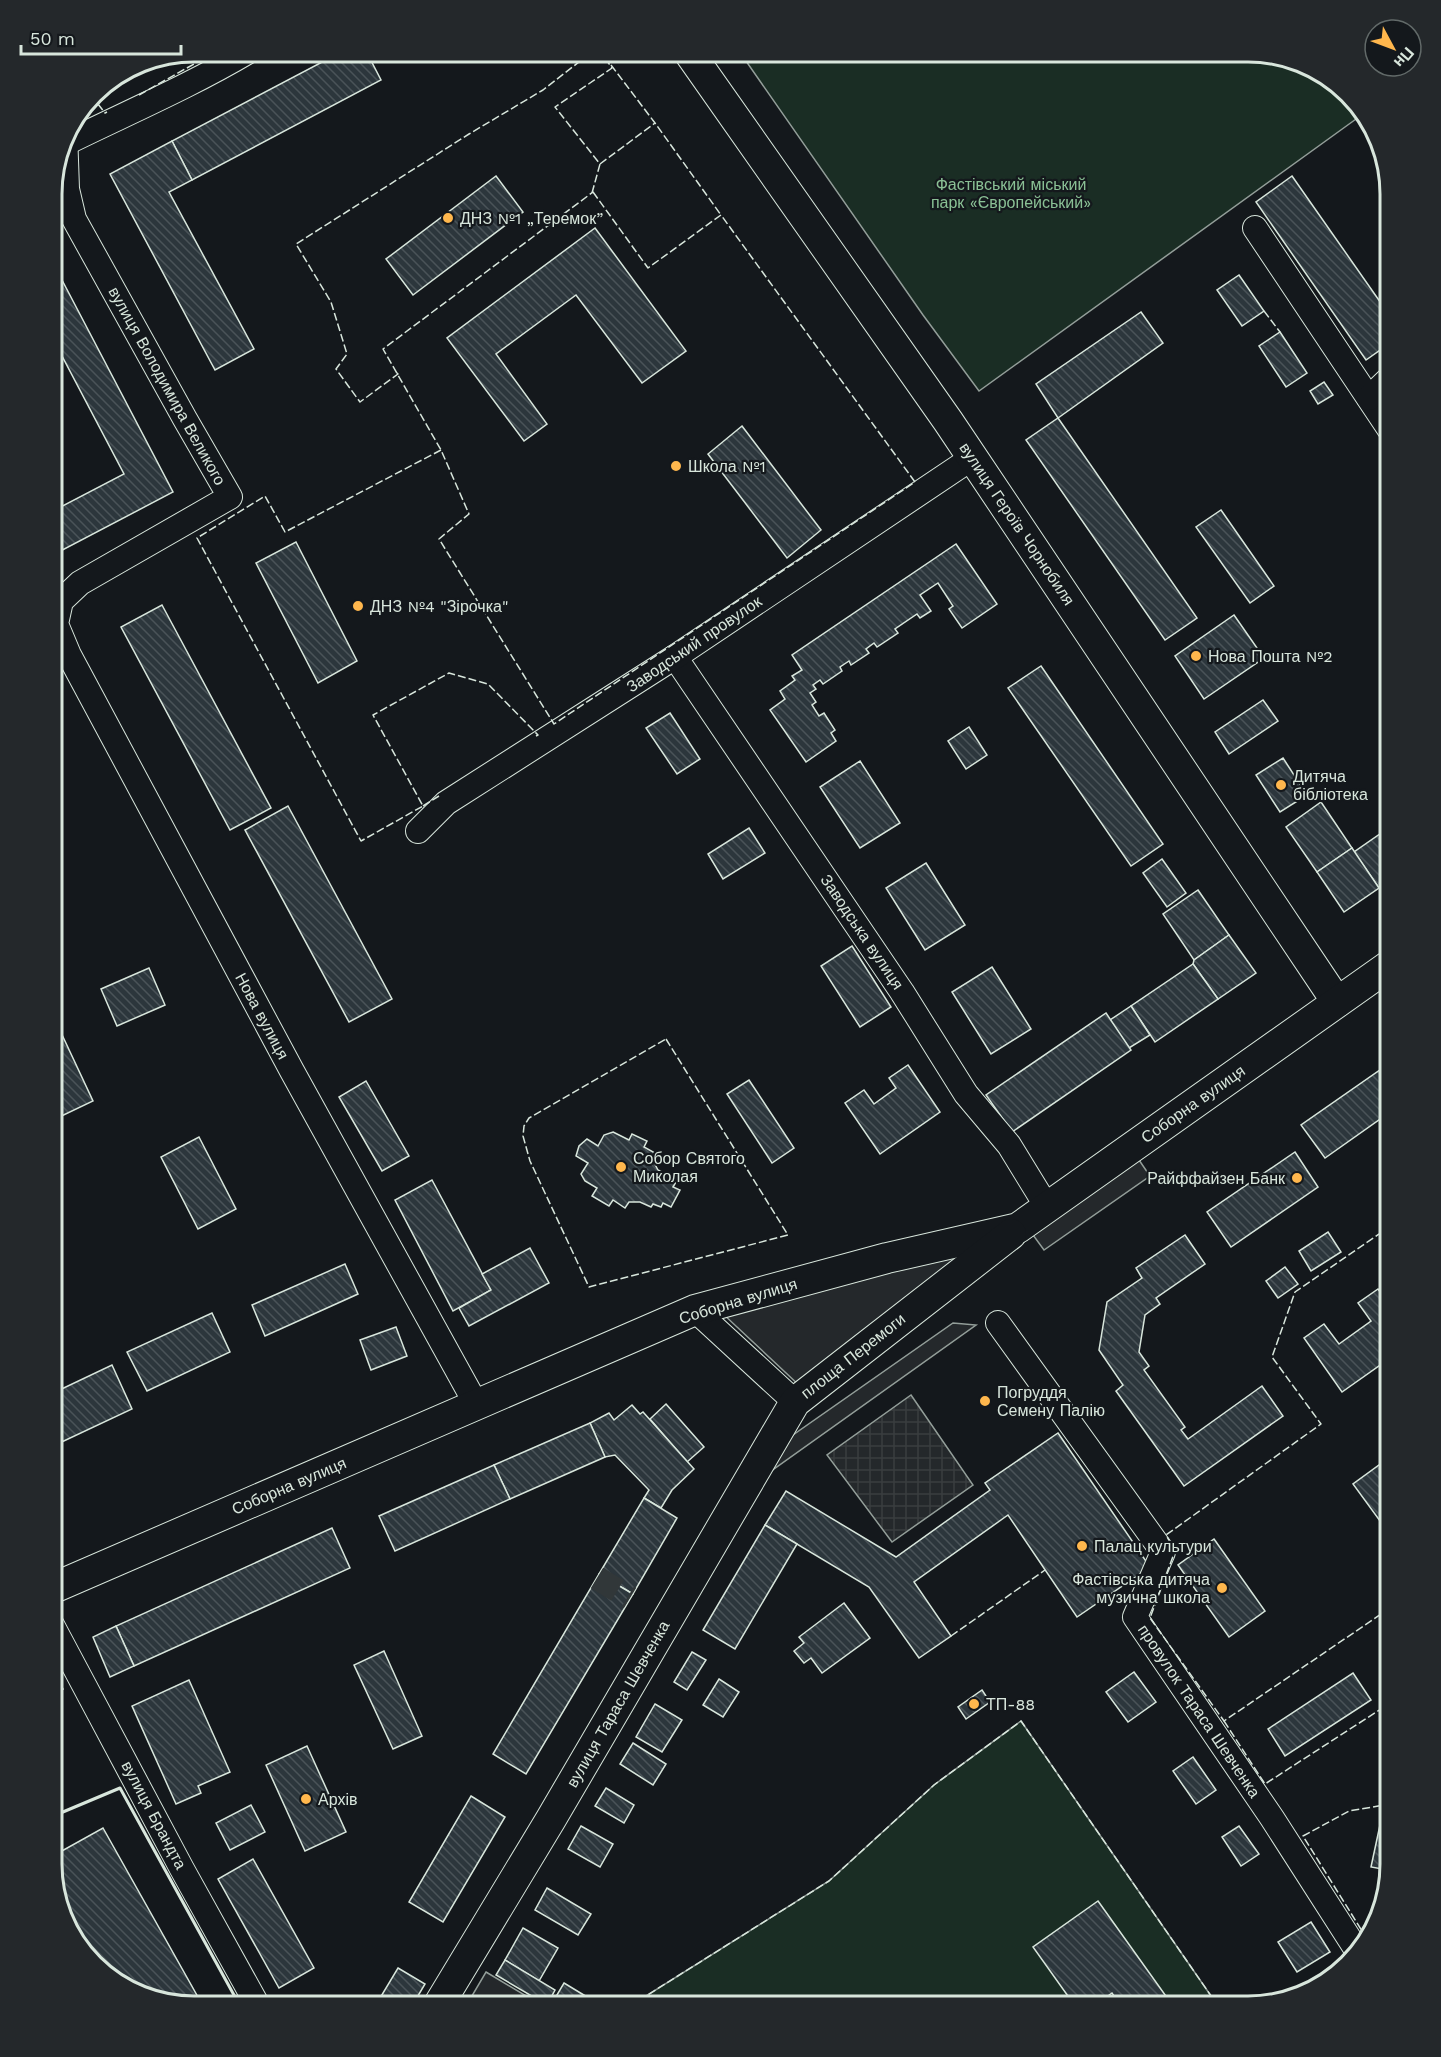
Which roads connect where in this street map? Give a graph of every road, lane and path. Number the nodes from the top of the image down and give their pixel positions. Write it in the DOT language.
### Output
graph roads {
  1 [pos="230,62"];
  2 [pos="696,62"];
  3 [pos="83,124"];
  4 [pos="66,160"];
  5 [pos="1255,228"];
  6 [pos="1380,388"];
  7 [pos="1369,398"];
  8 [pos="1380,415"];
  9 [pos="972,458"];
  10 [pos="62,600"];
  11 [pos="62,638"];
  12 [pos="675,657"];
  13 [pos="418,831"];
  14 [pos="1380,972"];
  15 [pos="1337,1002"];
  16 [pos="1047,1208"];
  17 [pos="1018,1228"];
  18 [pos="695,1310"];
  19 [pos="998,1323"];
  20 [pos="795,1402"];
  21 [pos="476,1404"];
  22 [pos="62,1584"];
  23 [pos="62,1644"];
  24 [pos="1352,1943"];
  25 [pos="252,1995"];
  26 [pos="444,1995"];
  1 -- 3 [label="street"];
  2 -- 9 [label="main road, вулиця Героїв Чорнобиля"];
  4 -- 10 [label="street, вулиця Володимира Великого"];
  5 -- 7 [label="street"];
  6 -- 7 [label="street"];
  7 -- 8 [label="street"];
  9 -- 12 [label="street, Заводський провулок"];
  9 -- 15 [label="main road, вулиця Героїв Чорнобиля"];
  11 -- 21 [label="street, Нова вулиця"];
  12 -- 13 [label="street, Заводський провулок"];
  12 -- 16 [label="street, Заводська вулиця"];
  14 -- 15 [label="main road, Соборна вулиця"];
  15 -- 16 [label="main road, Соборна вулиця"];
  16 -- 17 [label="main road, Соборна вулиця"];
  17 -- 18 [label="main road, Соборна вулиця"];
  17 -- 20 [label="main road, площа Перемоги"];
  18 -- 20 [label="street, площа Перемоги"];
  18 -- 21 [label="main road, Соборна вулиця"];
  19 -- 24 [label="street, провулок Тараса Шевченка"];
  20 -- 26 [label="main road, вулиця Тараса Шевченка"];
  21 -- 22 [label="main road, Соборна вулиця"];
  23 -- 25 [label="street, вулиця Брандта"];
}
